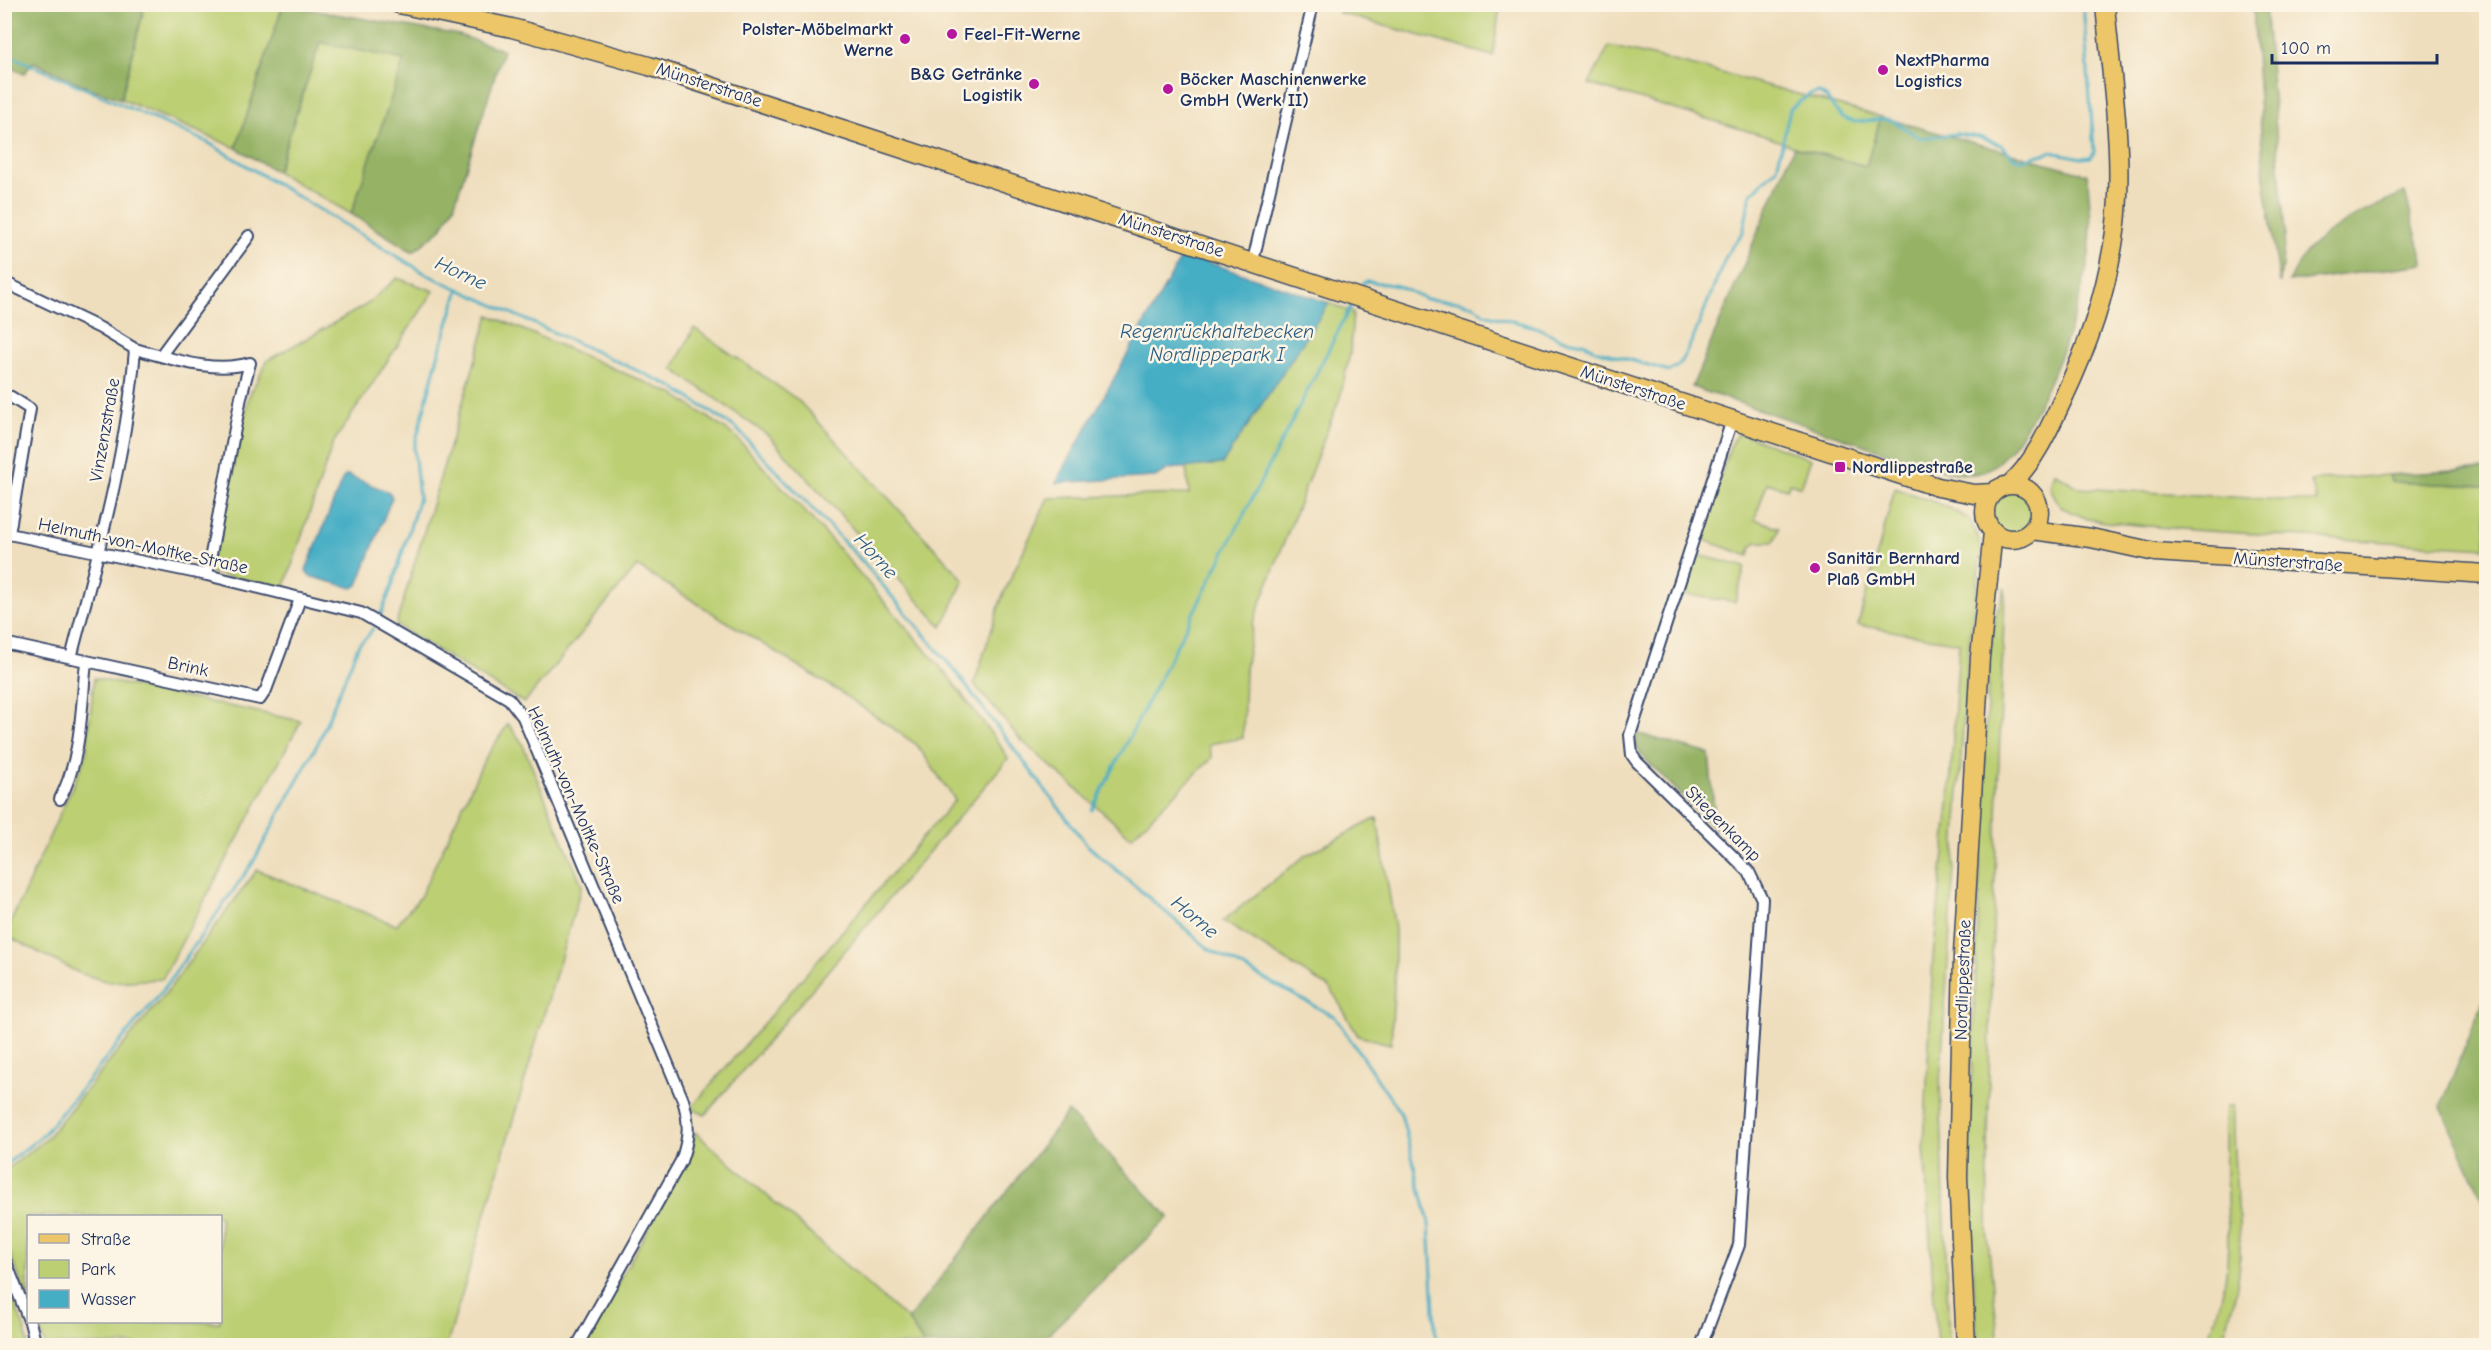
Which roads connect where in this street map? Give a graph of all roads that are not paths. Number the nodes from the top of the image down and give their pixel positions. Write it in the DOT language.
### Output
graph roads {
  1 [pos="399,4"];
  2 [pos="1313,4"];
  3 [pos="2104,4"];
  4 [pos="249,236"];
  5 [pos="1253,261"];
  6 [pos="4,282"];
  7 [pos="135,349"];
  8 [pos="160,355"];
  9 [pos="4,396"];
  10 [pos="1732,420"];
  11 [pos="2049,429"];
  12 [pos="1938,487"];
  13 [pos="2001,489"];
  14 [pos="2036,502"];
  15 [pos="1985,515"];
  16 [pos="2032,530"];
  17 [pos="1993,532"];
  18 [pos="7,534"];
  19 [pos="2091,538"];
  20 [pos="2014,539"];
  21 [pos="98,552"];
  22 [pos="2487,574"];
  23 [pos="207,575"];
  24 [pos="300,599"];
  25 [pos="1985,615"];
  26 [pos="4,643"];
  27 [pos="71,658"];
  28 [pos="86,662"];
  29 [pos="60,799"];
  30 [pos="4,1257"];
  31 [pos="27,1315"];
  32 [pos="30,1323"];
  33 [pos="36,1346"];
  34 [pos="578,1346"];
  35 [pos="1701,1346"];
  36 [pos="1966,1346"];
  1 -- 5 [label="main road, Münsterstraße"];
  2 -- 5 [label="street"];
  3 -- 11 [label="main road"];
  4 -- 8 [label="street"];
  5 -- 10 [label="main road, Münsterstraße"];
  6 -- 7 [label="street"];
  7 -- 8 [label="street"];
  7 -- 21 [label="street, Vinzenzstraße"];
  8 -- 23 [label="street"];
  9 -- 18 [label="street"];
  10 -- 12 [label="main road, Münsterstraße"];
  10 -- 35 [label="street, Stiegenkamp"];
  11 -- 13 [label="main road"];
  11 -- 14 [label="main road"];
  12 -- 13 [label="main road, Münsterstraße"];
  12 -- 15 [label="main road, Münsterstraße"];
  13 -- 14 [label="main road"];
  13 -- 15 [label="main road"];
  14 -- 16 [label="main road"];
  14 -- 19 [label="main road, Münsterstraße"];
  15 -- 17 [label="main road"];
  16 -- 19 [label="main road, Münsterstraße"];
  16 -- 20 [label="main road"];
  17 -- 20 [label="main road"];
  17 -- 25 [label="main road, Nordlippestraße"];
  18 -- 21 [label="street, Helmuth-von-Moltke-Straße"];
  19 -- 22 [label="main road, Münsterstraße"];
  20 -- 25 [label="main road, Nordlippestraße"];
  21 -- 23 [label="street, Helmuth-von-Moltke-Straße"];
  21 -- 27 [label="street, Vinzenzstraße"];
  23 -- 24 [label="street, Helmuth-von-Moltke-Straße"];
  24 -- 28 [label="street, Brink"];
  24 -- 34 [label="street, Helmuth-von-Moltke-Straße"];
  25 -- 36 [label="main road, Nordlippestraße"];
  26 -- 27 [label="street, Brink"];
  27 -- 28 [label="street, Brink"];
  28 -- 29 [label="street"];
  30 -- 31 [label="street"];
  32 -- 33 [label="street"];
}
